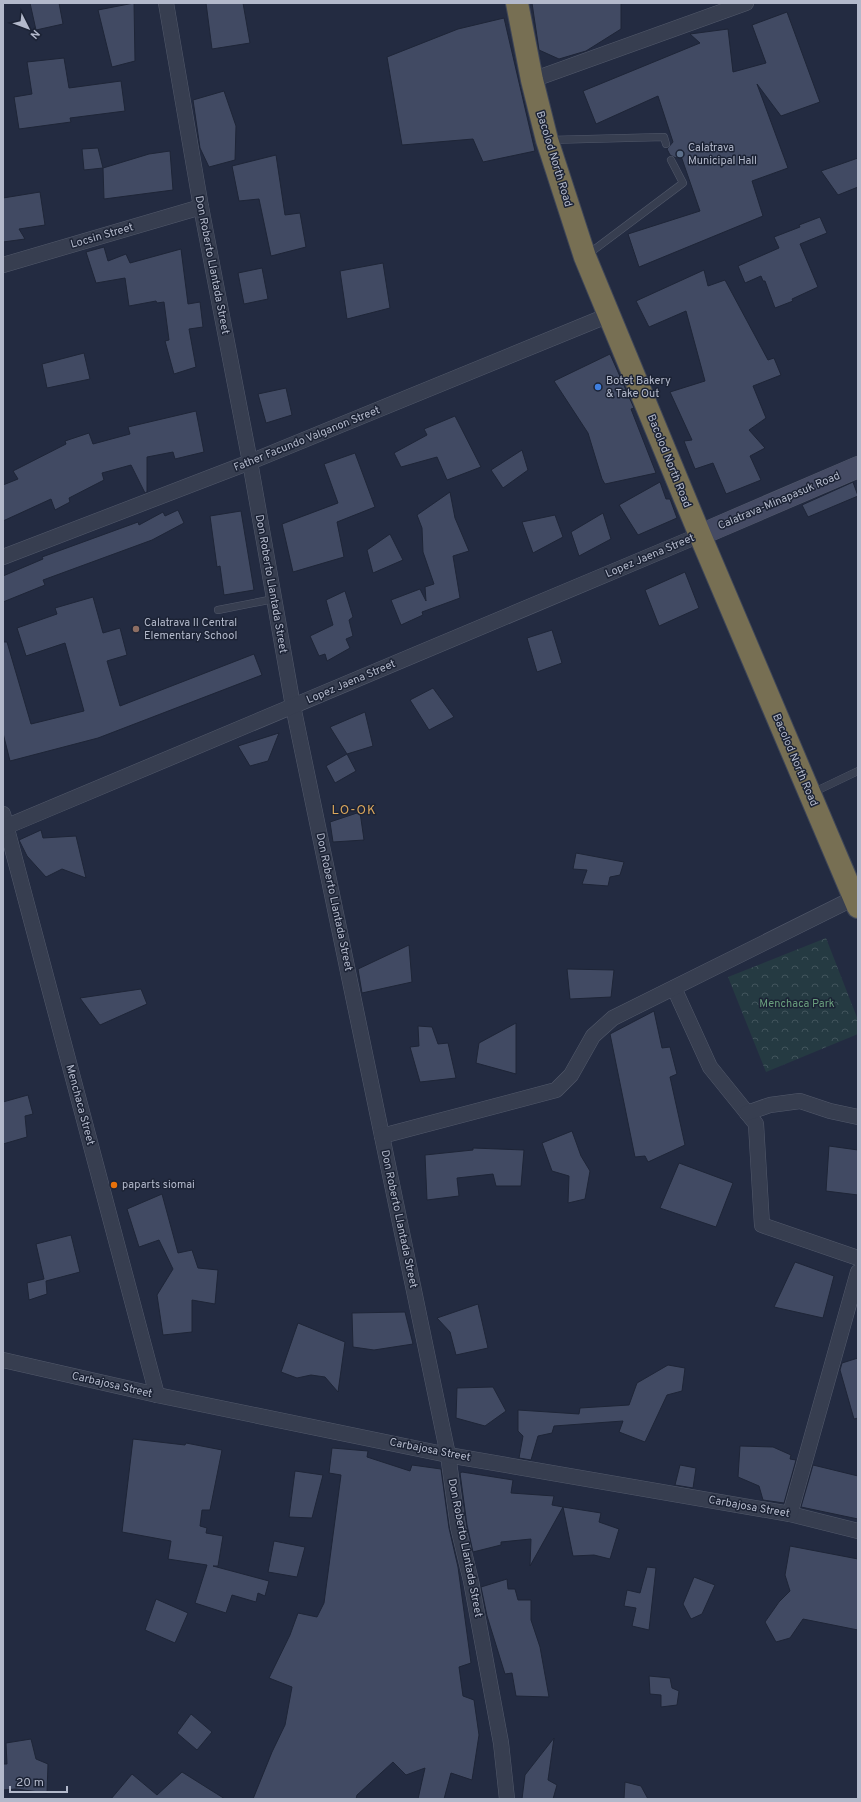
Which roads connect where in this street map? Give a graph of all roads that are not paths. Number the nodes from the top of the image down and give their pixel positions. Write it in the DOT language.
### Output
graph roads {
  1 [pos="166,3"];
  2 [pos="517,3"];
  3 [pos="746,3"];
  4 [pos="532,80"];
  5 [pos="547,140"];
  6 [pos="666,144"];
  7 [pos="671,160"];
  8 [pos="201,207"];
  9 [pos="585,257"];
  10 [pos="3,265"];
  11 [pos="609,315"];
  12 [pos="250,462"];
  13 [pos="858,467"];
  14 [pos="700,535"];
  15 [pos="3,557"];
  16 [pos="274,599"];
  17 [pos="218,610"];
  18 [pos="293,706"];
  19 [pos="858,770"];
  20 [pos="810,794"];
  21 [pos="4,823"];
  22 [pos="856,903"];
  23 [pos="674,988"];
  24 [pos="748,1113"];
  25 [pos="858,1117"];
  26 [pos="382,1136"];
  27 [pos="858,1258"];
  28 [pos="858,1272"];
  29 [pos="3,1360"];
  30 [pos="157,1395"];
  31 [pos="448,1455"];
  32 [pos="790,1514"];
  33 [pos="858,1531"];
  34 [pos="506,1799"];
  1 -- 8 [label="street, Don Roberto Llantada Street"];
  2 -- 4 [label="highway, Bacolod North Road"];
  3 -- 4 [label="street"];
  4 -- 5 [label="highway, Bacolod North Road"];
  5 -- 6 [label="lane"];
  5 -- 9 [label="highway, Bacolod North Road"];
  7 -- 9 [label="lane"];
  8 -- 10 [label="street, Locsin Street"];
  8 -- 12 [label="street, Don Roberto Llantada Street"];
  9 -- 11 [label="highway, Bacolod North Road"];
  11 -- 12 [label="street, Father Facundo Valganon Street"];
  11 -- 14 [label="highway, Bacolod North Road"];
  12 -- 15 [label="street, Father Facundo Valganon Street"];
  12 -- 16 [label="street, Don Roberto Llantada Street"];
  13 -- 14 [label="main road, Calatrava-Minapasuk Road"];
  14 -- 18 [label="street, Lopez Jaena Street"];
  14 -- 20 [label="highway, Bacolod North Road"];
  16 -- 17 [label="lane"];
  16 -- 18 [label="street, Don Roberto Llantada Street"];
  18 -- 21 [label="street, Lopez Jaena Street"];
  18 -- 26 [label="street, Don Roberto Llantada Street"];
  19 -- 20 [label="lane"];
  20 -- 22 [label="highway, Bacolod North Road"];
  21 -- 30 [label="street, Menchaca Street"];
  22 -- 23 [label="street"];
  23 -- 24 [label="street"];
  23 -- 26 [label="street"];
  24 -- 25 [label="street"];
  24 -- 27 [label="street"];
  26 -- 31 [label="street, Don Roberto Llantada Street"];
  28 -- 32 [label="street"];
  29 -- 30 [label="street, Carbajosa Street"];
  30 -- 31 [label="street, Carbajosa Street"];
  31 -- 32 [label="street, Carbajosa Street"];
  31 -- 34 [label="street, Don Roberto Llantada Street"];
  32 -- 33 [label="street, Carbajosa Street"];
}
